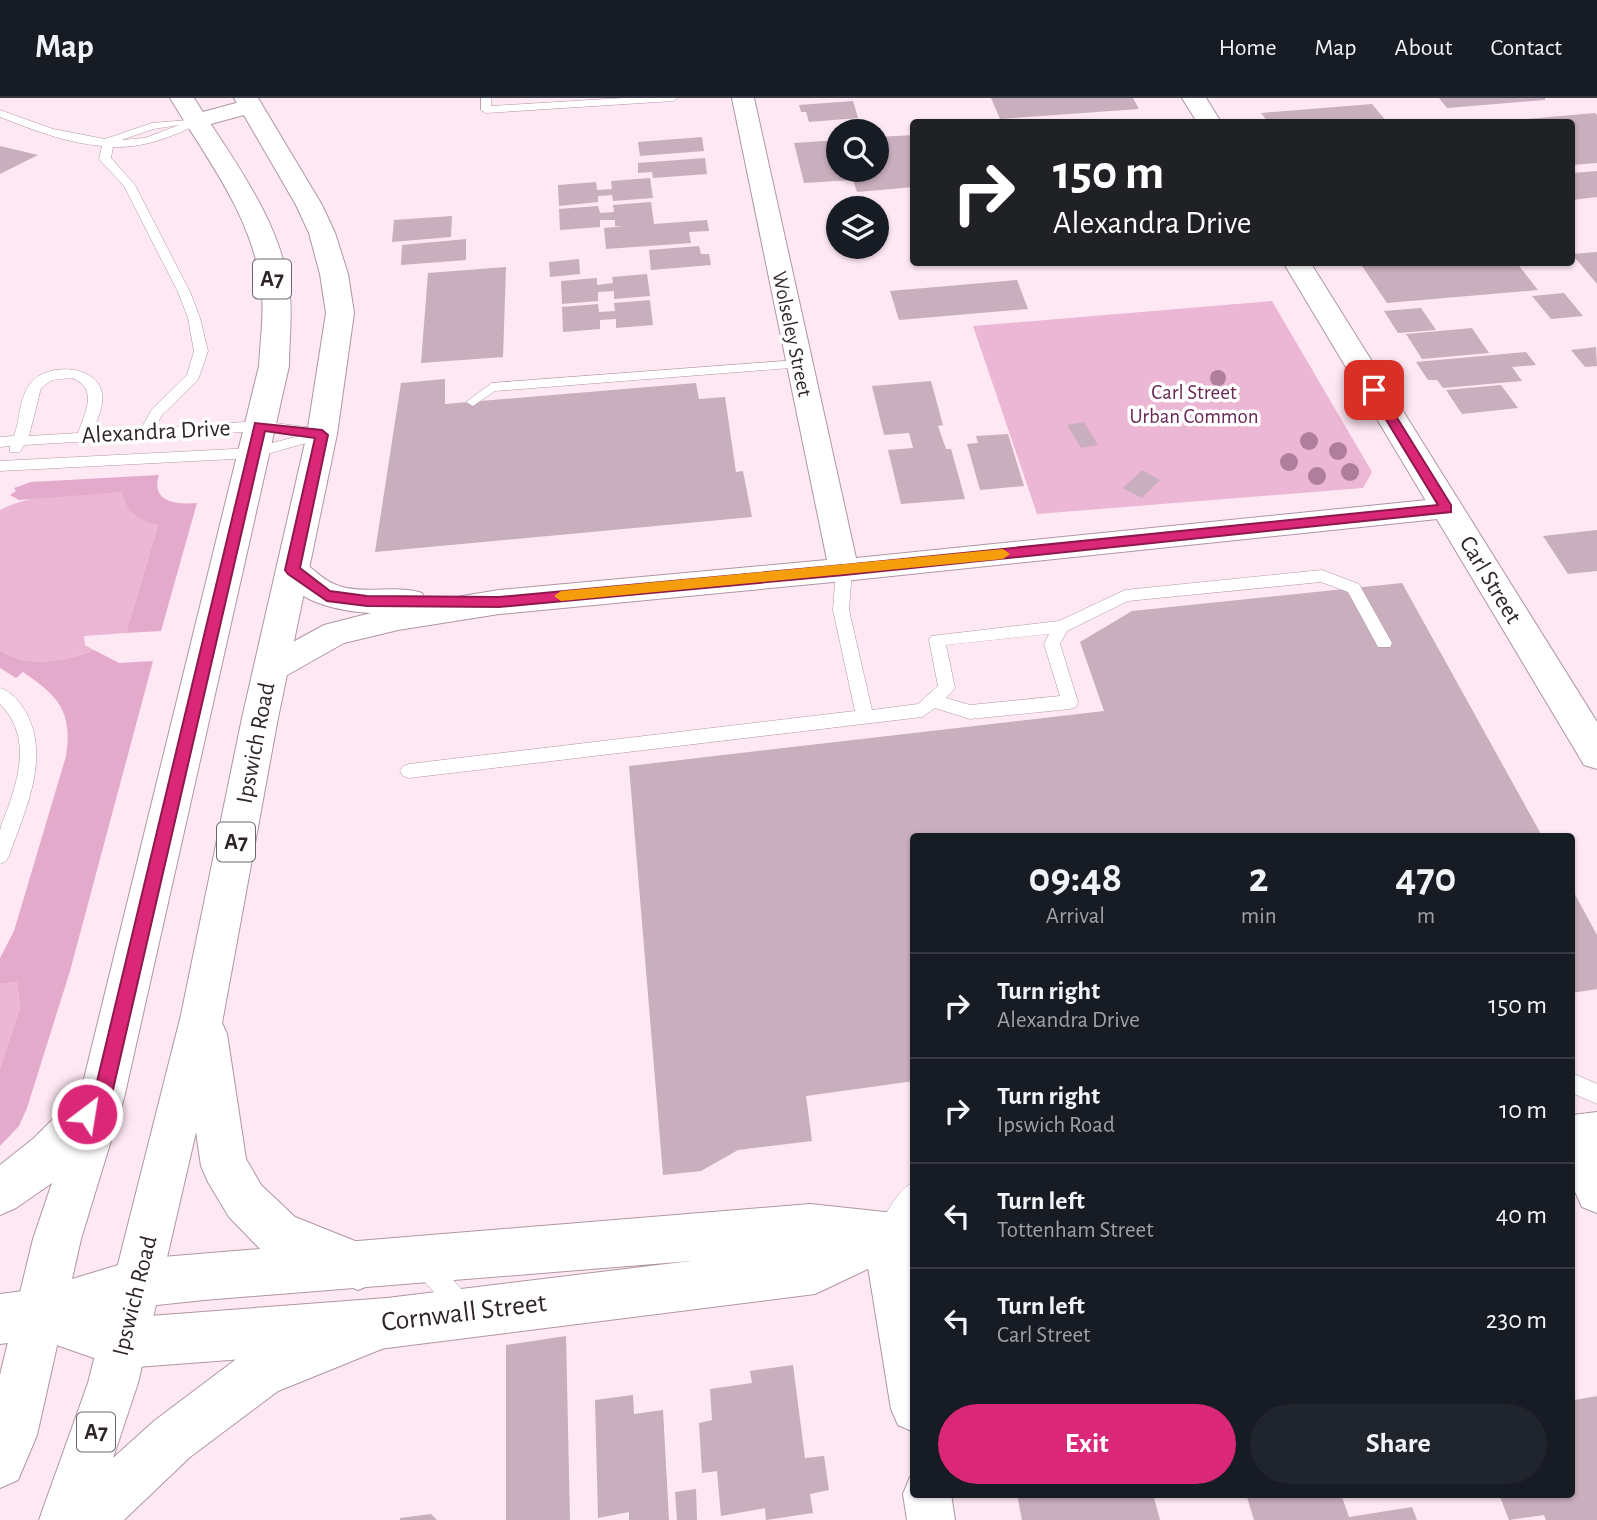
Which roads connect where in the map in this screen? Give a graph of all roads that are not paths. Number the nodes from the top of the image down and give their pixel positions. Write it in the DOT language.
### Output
graph roads {
  1 [pos="486,98"];
  2 [pos="673,98"];
  3 [pos="743,98"];
  4 [pos="1194,98"];
  5 [pos="248,102"];
  6 [pos="189,110"];
  7 [pos="0,113"];
  8 [pos="1207,119"];
  9 [pos="108,142"];
  10 [pos="1298,266"];
  11 [pos="798,364"];
  12 [pos="473,402"];
  13 [pos="146,432"];
  14 [pos="84,435"];
  15 [pos="322,435"];
  16 [pos="256,439"];
  17 [pos="20,441"];
  18 [pos="0,442"];
  19 [pos="1,467"];
  20 [pos="1447,508"];
  21 [pos="292,570"];
  22 [pos="844,570"];
  23 [pos="499,602"];
  24 [pos="1061,627"];
  25 [pos="1384,643"];
  26 [pos="271,669"];
  27 [pos="0,694"];
  28 [pos="933,701"];
  29 [pos="865,717"];
  30 [pos="1597,754"];
  31 [pos="409,771"];
  32 [pos="0,856"];
  33 [pos="202,1015"];
  34 [pos="1575,1084"];
  35 [pos="1597,1094"];
  36 [pos="102,1098"];
  37 [pos="1597,1134"];
  38 [pos="1575,1138"];
  39 [pos="1575,1145"];
  40 [pos="0,1192"];
  41 [pos="1597,1192"];
  42 [pos="910,1203"];
  43 [pos="899,1234"];
  44 [pos="420,1260"];
  45 [pos="358,1266"];
  46 [pos="138,1283"];
  47 [pos="466,1313"];
  48 [pos="20,1317"];
  49 [pos="387,1322"];
  50 [pos="123,1343"];
  51 [pos="910,1362"];
  52 [pos="0,1462"];
  53 [pos="928,1498"];
  54 [pos="66,1520"];
  55 [pos="85,1520"];
  56 [pos="932,1520"];
  1 -- 2 [label="lane"];
  3 -- 11 [label="street, Wolseley Street"];
  4 -- 8 [label="main road"];
  5 -- 6 [label="street"];
  5 -- 15 [label="main road, Ipswich Road / A7"];
  6 -- 9 [label="lane"];
  6 -- 16 [label="main road, A7"];
  7 -- 9 [label="lane"];
  9 -- 13 [label="lane"];
  10 -- 20 [label="main road, Carl Street"];
  11 -- 12 [label="lane"];
  11 -- 22 [label="street, Wolseley Street"];
  13 -- 14 [label="lane, Alexandra Drive"];
  13 -- 16 [label="lane, Alexandra Drive"];
  14 -- 17 [label="lane, Alexandra Drive"];
  14 -- 17 [label="lane"];
  15 -- 16 [label="lane, Alexandra Drive"];
  15 -- 16 [label="lane, Alexandra Drive"];
  15 -- 21 [label="main road, Ipswich Road / A7"];
  16 -- 19 [label="lane, Alexandra Drive"];
  16 -- 36 [label="main road, A7"];
  17 -- 18 [label="lane, Alexandra Drive"];
  17 -- 19 [label="lane"];
  20 -- 22 [label="street"];
  20 -- 30 [label="main road, Carl Street"];
  21 -- 23 [label="street"];
  21 -- 26 [label="main road, Ipswich Road / A7"];
  22 -- 23 [label="street"];
  22 -- 29 [label="lane"];
  23 -- 26 [label="street"];
  24 -- 25 [label="lane"];
  24 -- 28 [label="lane"];
  24 -- 28 [label="lane"];
  26 -- 33 [label="main road, Ipswich Road / A7"];
  27 -- 32 [label="lane"];
  28 -- 29 [label="lane"];
  29 -- 31 [label="lane"];
  33 -- 45 [label="main road"];
  33 -- 46 [label="main road, Ipswich Road / A7"];
  34 -- 35 [label="lane"];
  36 -- 40 [label="main road"];
  36 -- 48 [label="main road, A7"];
  37 -- 38 [label="main road"];
  39 -- 41 [label="street"];
  42 -- 43 [label="lane"];
  43 -- 44 [label="main road, Cornwall Street"];
  43 -- 47 [label="main road, Cornwall Street"];
  43 -- 51 [label="street"];
  44 -- 45 [label="main road, Cornwall Street"];
  44 -- 47 [label="lane"];
  45 -- 46 [label="main road, Cornwall Street"];
  46 -- 48 [label="main road, Cornwall Street"];
  46 -- 50 [label="main road, Ipswich Road / A7"];
  47 -- 49 [label="main road, Cornwall Street"];
  48 -- 50 [label="main road, Cornwall Street"];
  48 -- 52 [label="main road, A7"];
  49 -- 50 [label="main road, Cornwall Street"];
  49 -- 55 [label="main road"];
  50 -- 54 [label="main road, Ipswich Road / A7"];
  53 -- 56 [label="street"];
}
